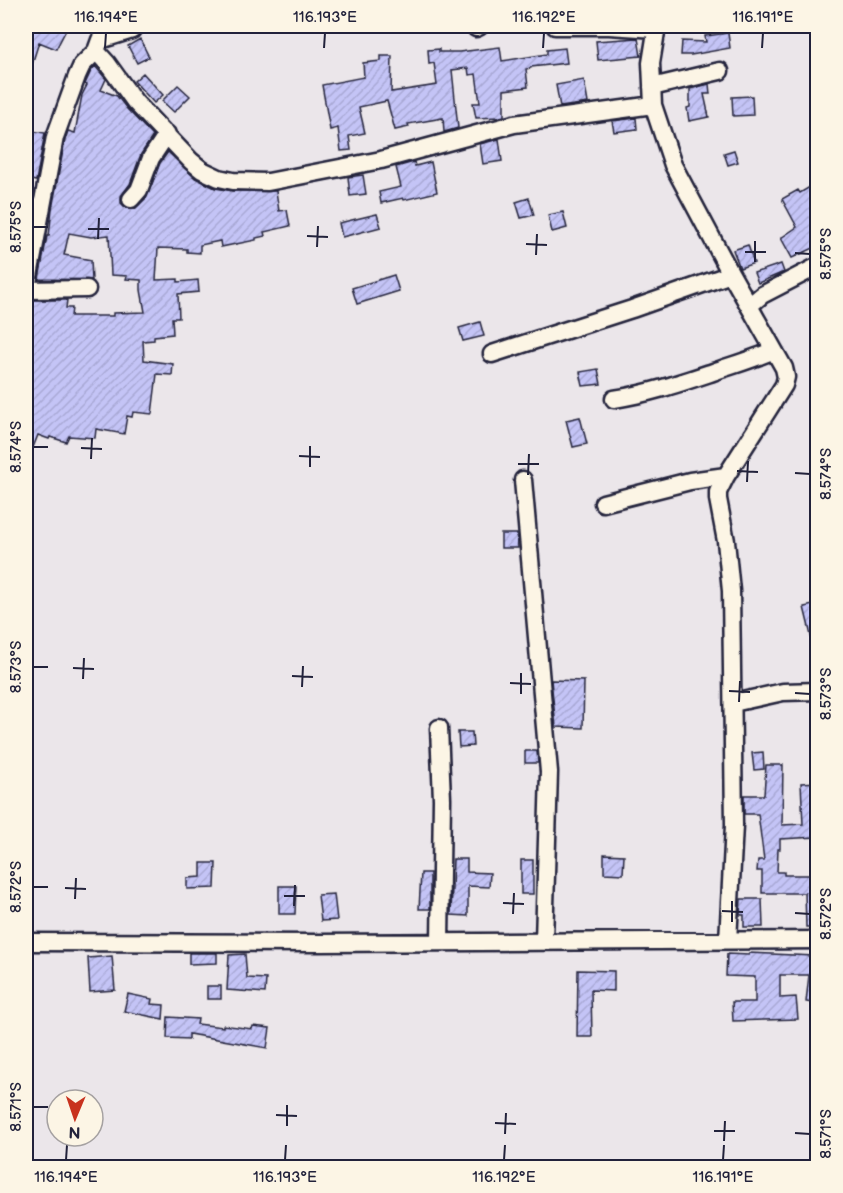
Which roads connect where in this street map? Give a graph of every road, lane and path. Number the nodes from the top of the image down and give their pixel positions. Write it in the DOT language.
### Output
graph roads {
  1 [pos="555,26"];
  2 [pos="657,27"];
  3 [pos="132,30"];
  4 [pos="96,51"];
  5 [pos="720,71"];
  6 [pos="652,87"];
  7 [pos="653,105"];
  8 [pos="167,134"];
  9 [pos="131,199"];
  10 [pos="818,266"];
  11 [pos="731,274"];
  12 [pos="87,289"];
  13 [pos="26,291"];
  14 [pos="749,306"];
  15 [pos="774,350"];
  16 [pos="492,354"];
  17 [pos="614,399"];
  18 [pos="726,476"];
  19 [pos="523,480"];
  20 [pos="603,503"];
  21 [pos="818,691"];
  22 [pos="733,703"];
  23 [pos="439,728"];
  24 [pos="728,940"];
  25 [pos="818,940"];
  26 [pos="544,941"];
  27 [pos="26,942"];
  28 [pos="440,942"];
  1 -- 2 [label="street"];
  2 -- 6 [label="street"];
  3 -- 4 [label="street"];
  4 -- 8 [label="street"];
  4 -- 13 [label="street"];
  5 -- 6 [label="street"];
  6 -- 7 [label="street"];
  7 -- 8 [label="street"];
  7 -- 11 [label="street"];
  8 -- 9 [label="street"];
  10 -- 14 [label="street"];
  11 -- 14 [label="street"];
  11 -- 16 [label="street"];
  12 -- 13 [label="street"];
  14 -- 15 [label="street"];
  15 -- 17 [label="street"];
  15 -- 18 [label="street"];
  18 -- 20 [label="street"];
  18 -- 22 [label="street"];
  19 -- 26 [label="street"];
  21 -- 22 [label="street"];
  22 -- 24 [label="street"];
  23 -- 28 [label="street"];
  24 -- 25 [label="street"];
  24 -- 26 [label="street"];
  26 -- 28 [label="street"];
  27 -- 28 [label="street"];
}
